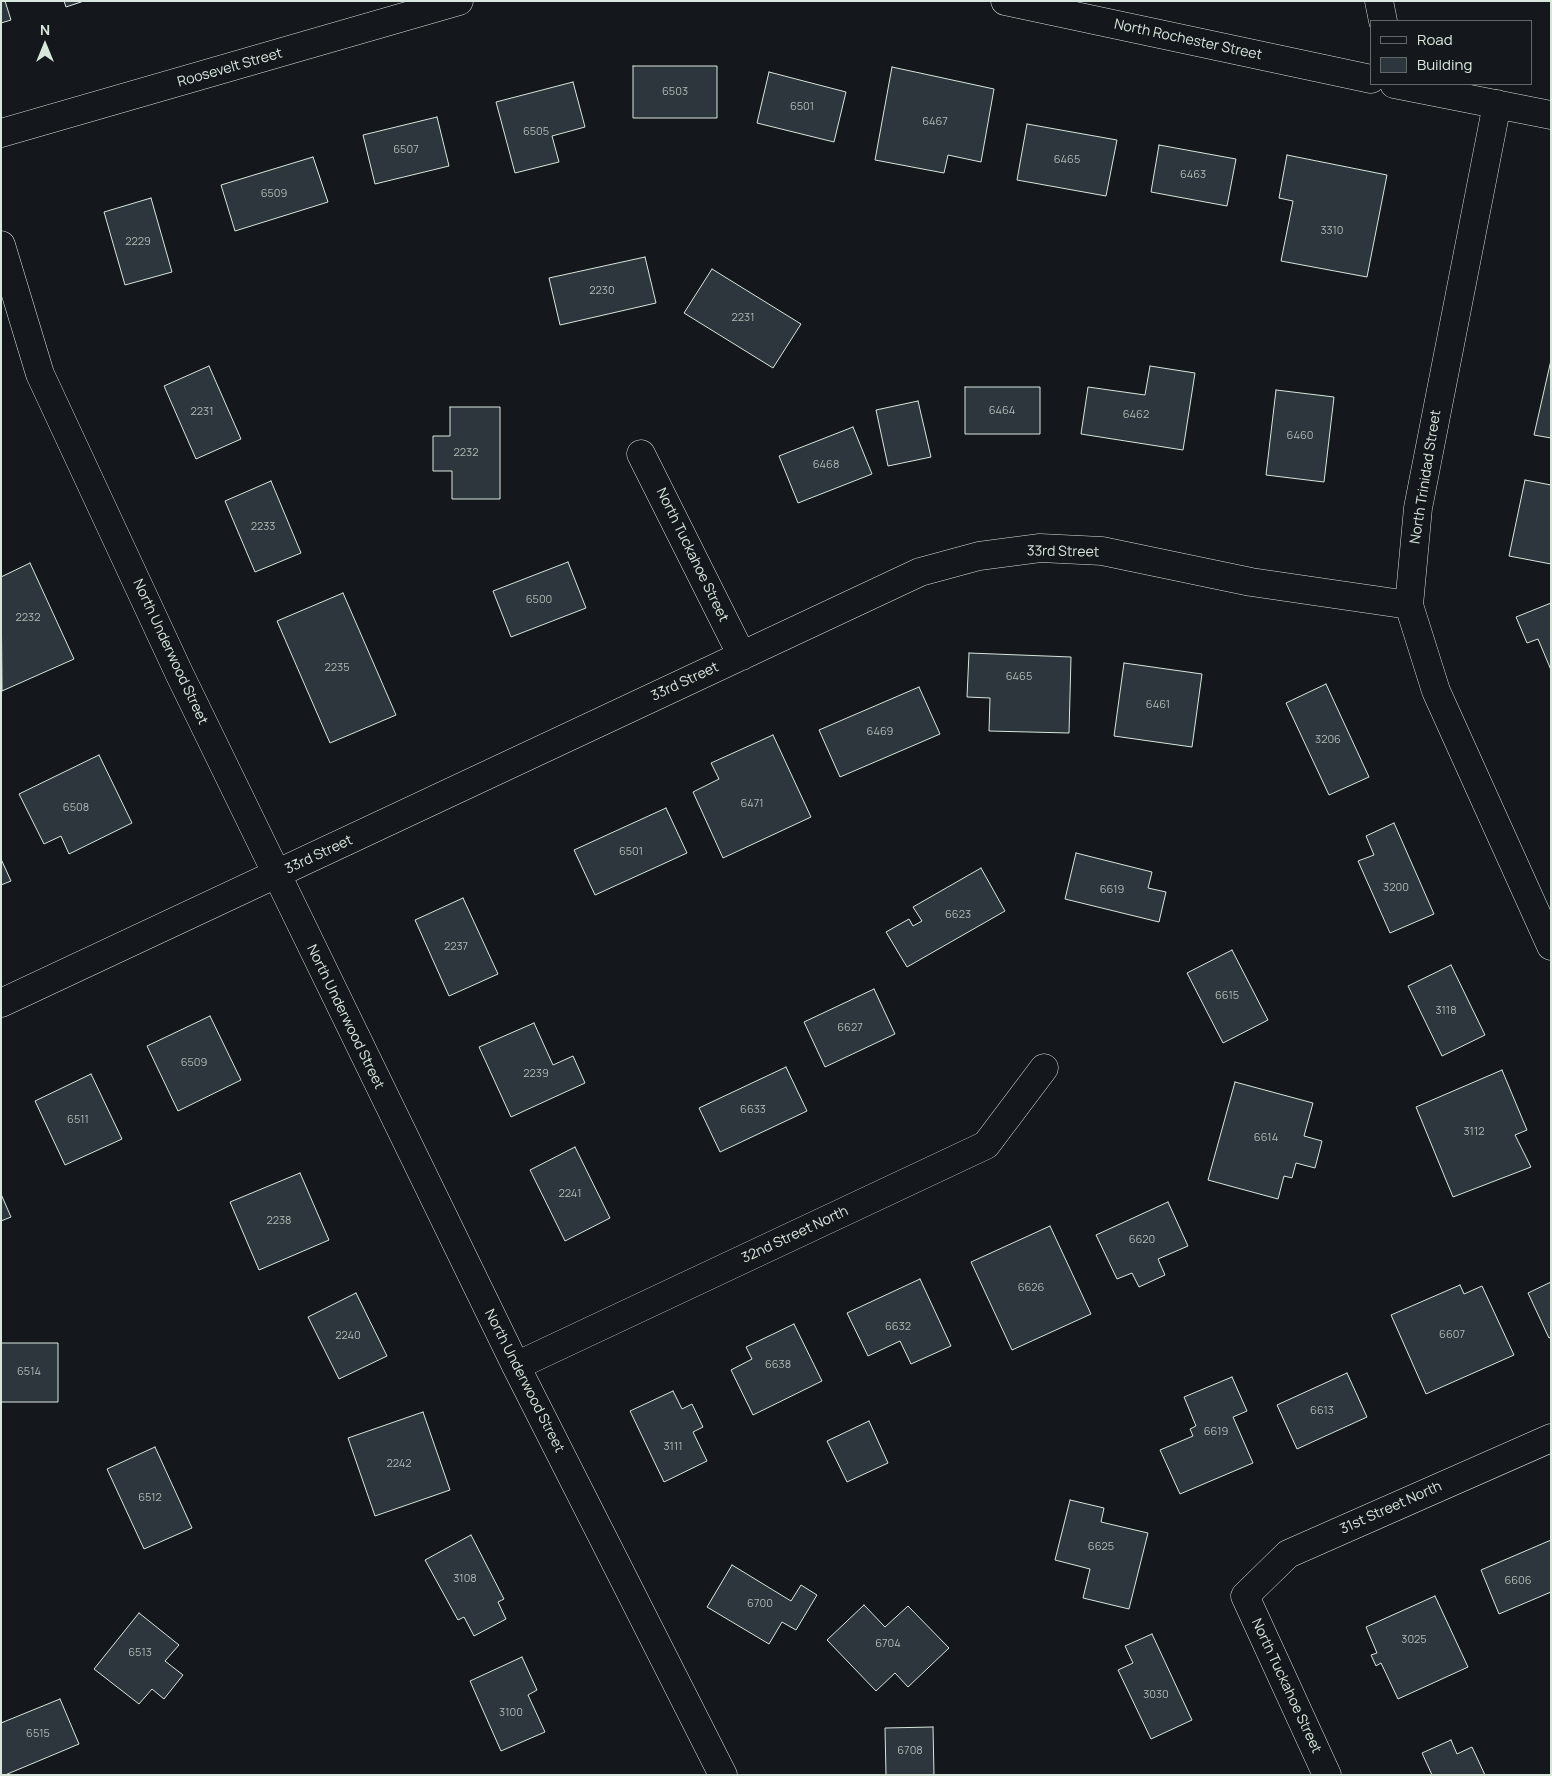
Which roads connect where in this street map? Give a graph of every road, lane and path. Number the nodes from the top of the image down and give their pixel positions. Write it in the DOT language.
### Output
graph roads {
  1 [pos="459,1"];
  2 [pos="1005,1"];
  3 [pos="1380,1"];
  4 [pos="429,5"];
  5 [pos="1383,20"];
  6 [pos="1370,79"];
  7 [pos="1399,85"];
  8 [pos="1497,104"];
  9 [pos="1551,115"];
  10 [pos="1,133"];
  11 [pos="1,245"];
  12 [pos="642,454"];
  13 [pos="1409,605"];
  14 [pos="742,656"];
  15 [pos="276,875"];
  16 [pos="1551,946"];
  17 [pos="1,1003"];
  18 [pos="1044,1068"];
  19 [pos="516,1366"];
  20 [pos="1551,1438"];
  21 [pos="1245,1596"];
  22 [pos="723,1775"];
  23 [pos="1327,1775"];
  1 -- 4 [label="street, Roosevelt Street"];
  2 -- 6 [label="street, North Rochester Street"];
  3 -- 5 [label="street"];
  4 -- 10 [label="street, Roosevelt Street"];
  7 -- 8 [label="street"];
  8 -- 9 [label="street"];
  8 -- 13 [label="street, North Trinidad Street"];
  11 -- 15 [label="street, North Underwood Street"];
  12 -- 14 [label="street, North Tuckahoe Street"];
  13 -- 14 [label="street, 33rd Street"];
  13 -- 16 [label="street, North Trinidad Street"];
  14 -- 15 [label="street, 33rd Street"];
  15 -- 17 [label="street, 33rd Street"];
  15 -- 19 [label="street, North Underwood Street"];
  18 -- 19 [label="street, 32nd Street North"];
  19 -- 22 [label="street, North Underwood Street"];
  20 -- 21 [label="street, 31st Street North"];
  21 -- 23 [label="street, North Tuckahoe Street"];
}
